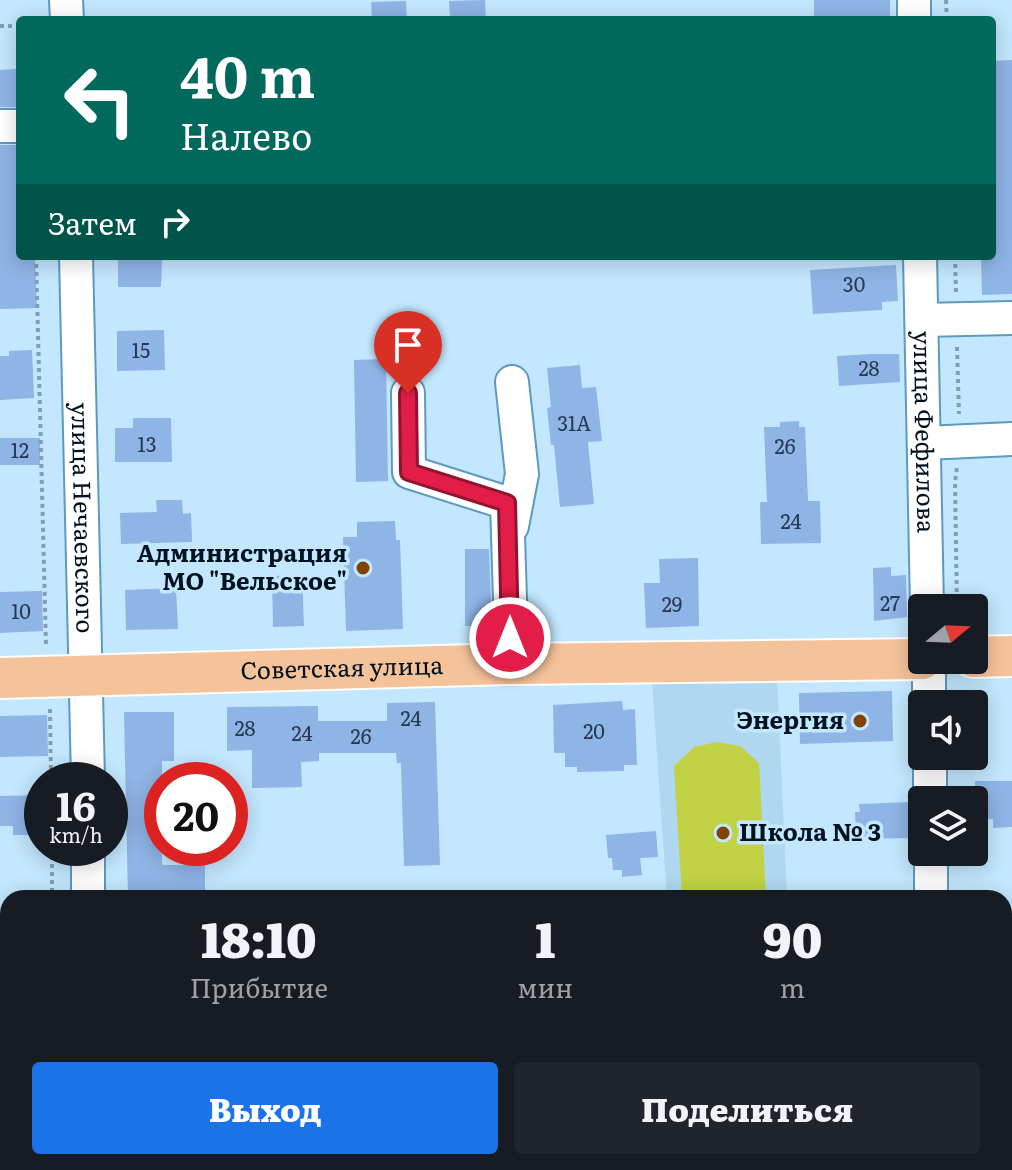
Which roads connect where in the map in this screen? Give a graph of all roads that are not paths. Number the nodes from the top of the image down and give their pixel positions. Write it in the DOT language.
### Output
graph roads {
  1 [pos="76,260"];
  2 [pos="920,260"];
  3 [pos="1012,318"];
  4 [pos="922,320"];
  5 [pos="512,382"];
  6 [pos="408,393"];
  7 [pos="1012,439"];
  8 [pos="925,443"];
  9 [pos="509,540"];
  10 [pos="927,594"];
  11 [pos="1012,656"];
  12 [pos="988,657"];
  13 [pos="908,659"];
  14 [pos="512,664"];
  15 [pos="87,675"];
  16 [pos="0,678"];
  17 [pos="88,762"];
  18 [pos="88,866"];
  19 [pos="931,866"];
  20 [pos="88,890"];
  21 [pos="931,890"];
  1 -- 15 [label="street, улица Нечаевского"];
  2 -- 4 [label="street, улица Фефилова"];
  3 -- 4 [label="street"];
  4 -- 8 [label="street, улица Фефилова"];
  5 -- 9 [label="street"];
  6 -- 9 [label="street"];
  7 -- 8 [label="street"];
  8 -- 10 [label="street, улица Фефилова"];
  9 -- 14 [label="street"];
  11 -- 12 [label="main road"];
  13 -- 14 [label="main road, Советская улица"];
  14 -- 15 [label="main road, Советская улица"];
  15 -- 16 [label="main road, Советская улица"];
  15 -- 17 [label="street, улица Нечаевского"];
  18 -- 20 [label="street"];
  19 -- 21 [label="street"];
}
